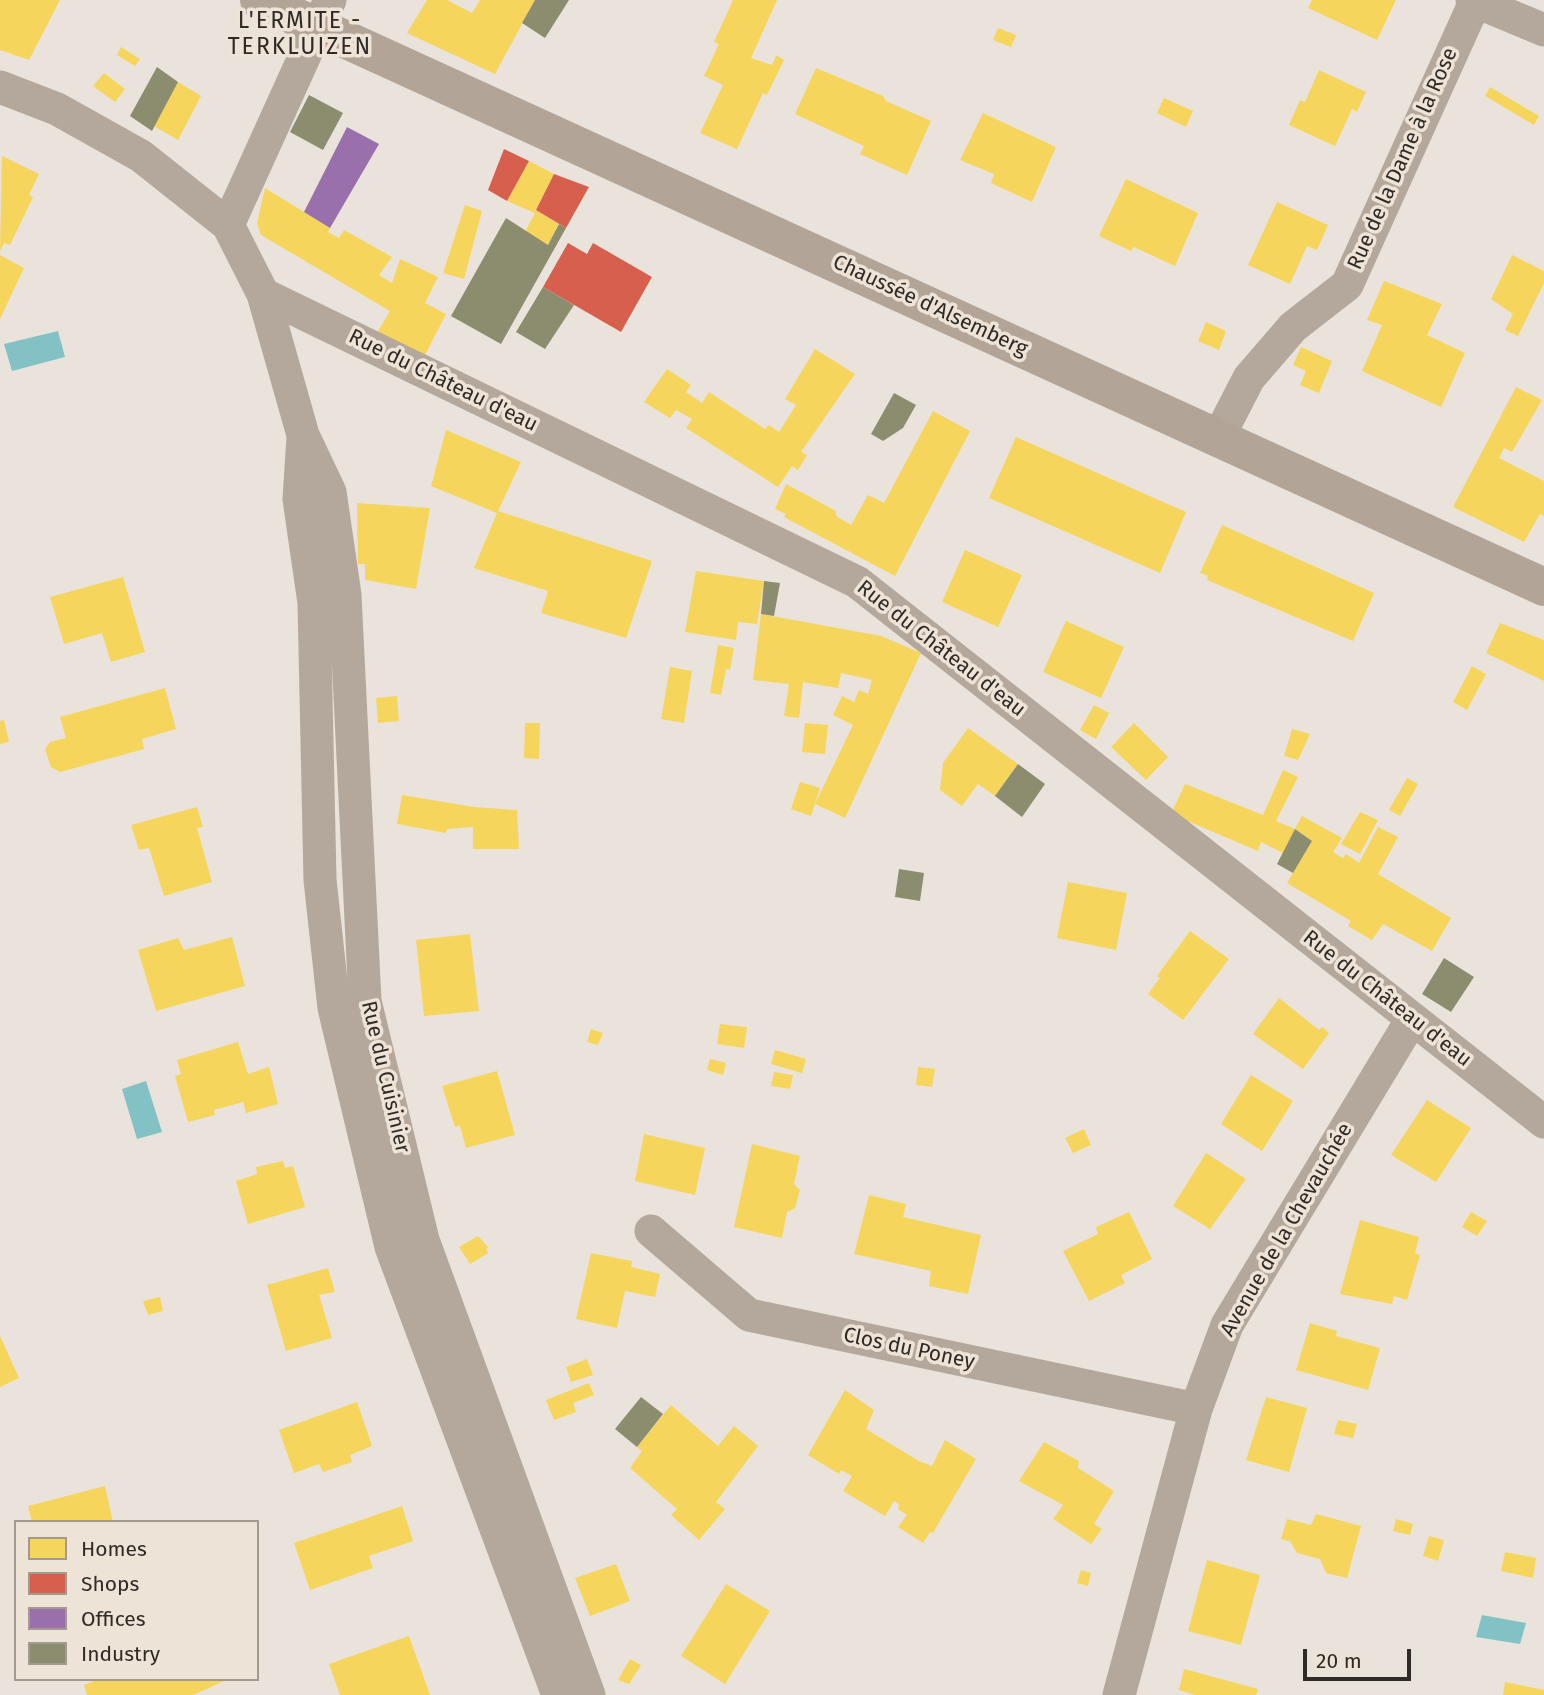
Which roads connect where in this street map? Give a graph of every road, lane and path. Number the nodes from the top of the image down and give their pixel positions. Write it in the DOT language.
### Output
graph roads {
  1 [pos="259,0"];
  2 [pos="1473,1"];
  3 [pos="323,13"];
  4 [pos="1544,30"];
  5 [pos="0,86"];
  6 [pos="228,225"];
  7 [pos="263,294"];
  8 [pos="303,435"];
  9 [pos="1218,438"];
  10 [pos="1544,587"];
  11 [pos="1412,1019"];
  12 [pos="1544,1122"];
  13 [pos="651,1231"];
  14 [pos="1196,1409"];
  15 [pos="558,1695"];
  16 [pos="589,1695"];
  17 [pos="1119,1695"];
  1 -- 3 [label="main road, Chaussée d'Alsemberg"];
  2 -- 4 [label="street"];
  2 -- 9 [label="street, Rue de la Dame à la Rose"];
  3 -- 6 [label="street"];
  3 -- 9 [label="main road, Chaussée d'Alsemberg"];
  5 -- 6 [label="street"];
  6 -- 7 [label="street, Rue du Cuisinier"];
  7 -- 8 [label="street, Rue du Cuisinier"];
  7 -- 11 [label="street, Rue du Château d'eau"];
  8 -- 15 [label="street, Rue du Cuisinier"];
  8 -- 16 [label="street, Rue du Cuisinier"];
  9 -- 10 [label="main road, Chaussée d'Alsemberg"];
  11 -- 12 [label="street, Rue du Château d'eau"];
  11 -- 14 [label="street, Avenue de la Chevauchée"];
  13 -- 14 [label="street, Clos du Poney"];
  14 -- 17 [label="street, Avenue de la Chevauchée"];
}
